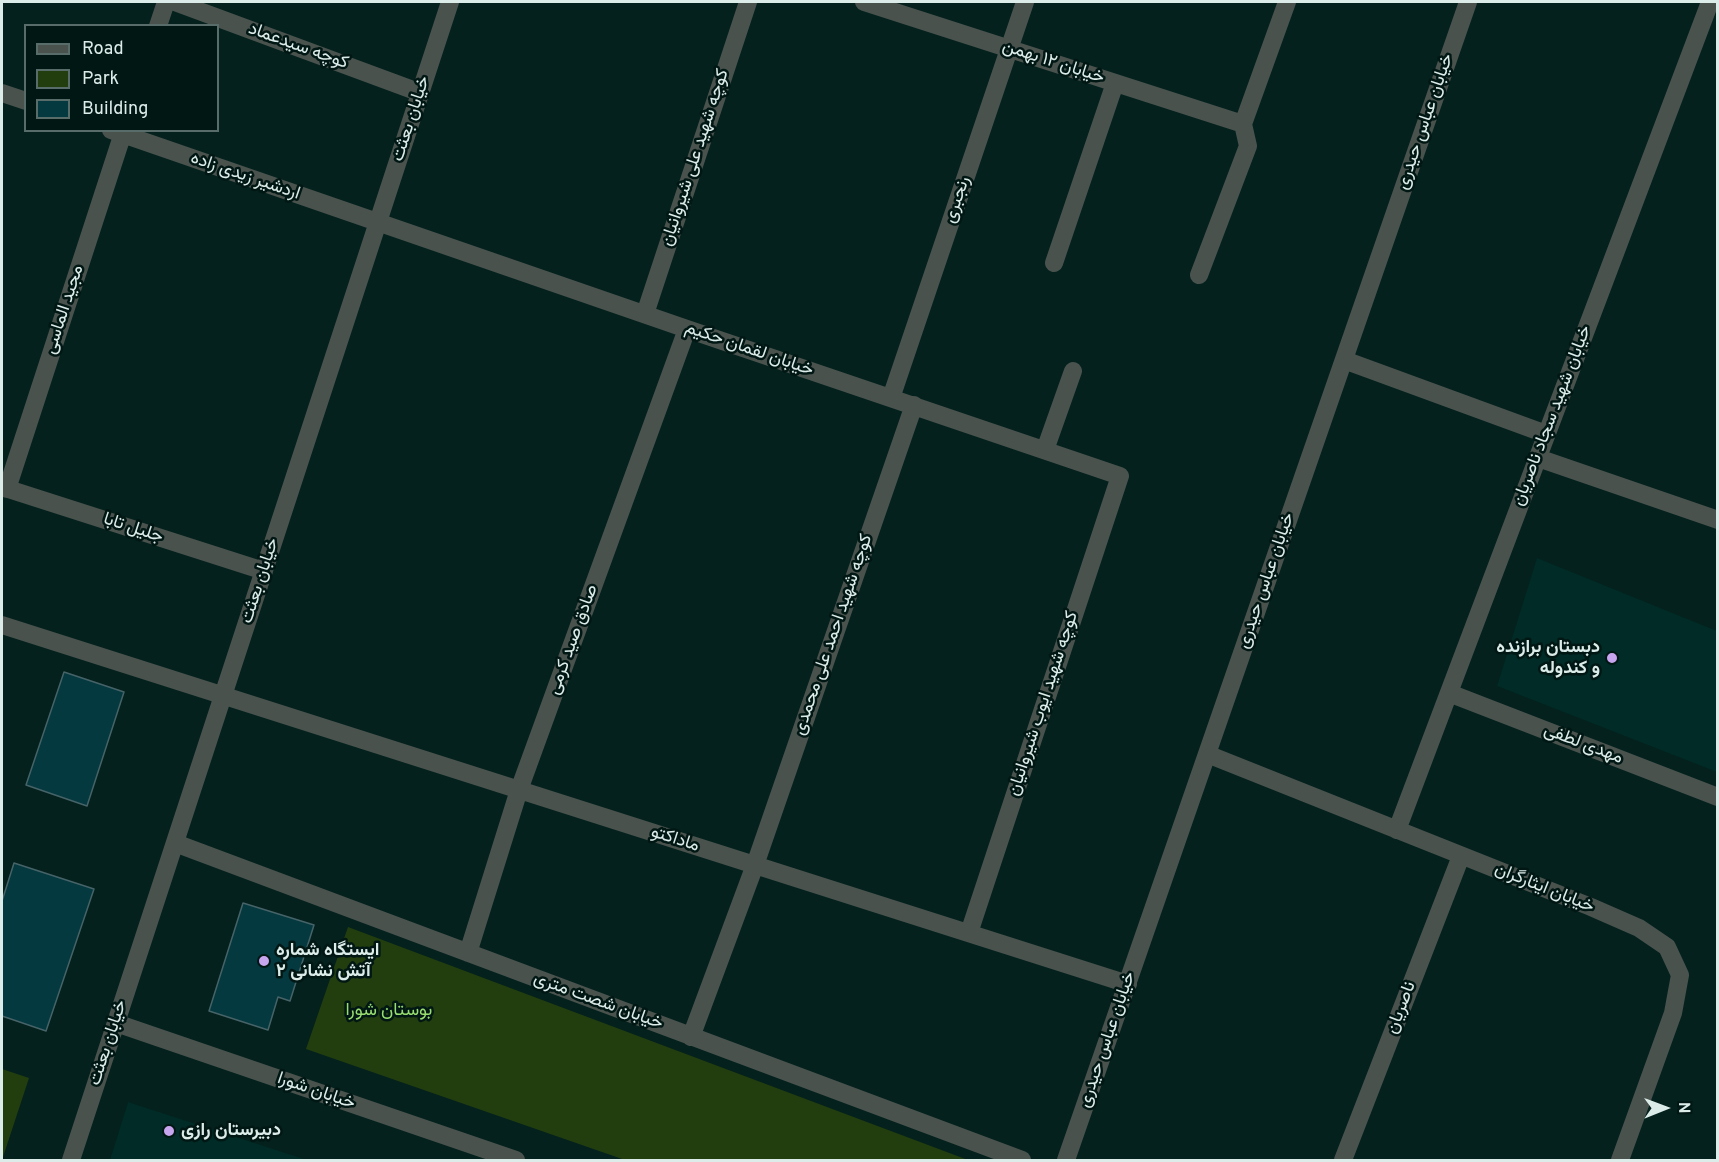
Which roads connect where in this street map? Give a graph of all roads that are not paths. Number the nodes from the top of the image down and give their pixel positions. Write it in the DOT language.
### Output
graph roads {
  1 [pos="166,2"];
  2 [pos="174,2"];
  3 [pos="450,2"];
  4 [pos="748,2"];
  5 [pos="864,2"];
  6 [pos="1025,2"];
  7 [pos="1287,2"];
  8 [pos="1468,2"];
  9 [pos="1710,2"];
  10 [pos="159,24"];
  11 [pos="1009,49"];
  12 [pos="1115,83"];
  13 [pos="2,93"];
  14 [pos="421,93"];
  15 [pos="24,100"];
  16 [pos="1243,124"];
  17 [pos="119,132"];
  18 [pos="378,223"];
  19 [pos="1054,263"];
  20 [pos="1199,275"];
  21 [pos="645,314"];
  22 [pos="687,329"];
  23 [pos="1344,360"];
  24 [pos="1073,371"];
  25 [pos="891,398"];
  26 [pos="914,405"];
  27 [pos="1546,434"];
  28 [pos="1045,450"];
  29 [pos="1538,458"];
  30 [pos="1120,476"];
  31 [pos="4,488"];
  32 [pos="1718,520"];
  33 [pos="264,571"];
  34 [pos="2,625"];
  35 [pos="1449,693"];
  36 [pos="223,696"];
  37 [pos="1207,754"];
  38 [pos="519,790"];
  39 [pos="1718,797"];
  40 [pos="1397,830"];
  41 [pos="175,843"];
  42 [pos="1461,856"];
  43 [pos="755,865"];
  44 [pos="969,933"];
  45 [pos="468,953"];
  46 [pos="1128,984"];
  47 [pos="116,1023"];
  48 [pos="691,1037"];
  49 [pos="71,1161"];
  50 [pos="516,1161"];
  51 [pos="1022,1161"];
  52 [pos="1066,1161"];
  53 [pos="1343,1161"];
  54 [pos="1620,1161"];
  1 -- 10 [label="street"];
  2 -- 14 [label="street, کوچه سیدعماد"];
  3 -- 14 [label="street, خیابان بعثت"];
  4 -- 21 [label="street, کوچه شهید علی شیروانیان"];
  5 -- 11 [label="street, خیابان ۱۲ بهمن"];
  6 -- 11 [label="street, رنجبری"];
  7 -- 16 [label="street"];
  8 -- 23 [label="street, خیابان عباس حیدری"];
  9 -- 27 [label="street, خیابان شهید سجاد ناصریان"];
  11 -- 12 [label="street, خیابان ۱۲ بهمن"];
  11 -- 25 [label="street, رنجبری"];
  12 -- 16 [label="street, خیابان ۱۲ بهمن"];
  12 -- 19 [label="street"];
  13 -- 15 [label="street"];
  14 -- 18 [label="street, خیابان بعثت"];
  16 -- 20 [label="street"];
  17 -- 18 [label="street, اردشیر زیدی زاده"];
  17 -- 31 [label="street, مجید الماسی"];
  18 -- 21 [label="street, خیابان لقمان حکیم"];
  18 -- 33 [label="street, خیابان بعثت"];
  21 -- 22 [label="street, خیابان لقمان حکیم"];
  22 -- 25 [label="street, خیابان لقمان حکیم"];
  22 -- 38 [label="street, صادق صید کرمی"];
  23 -- 27 [label="street"];
  23 -- 37 [label="street, خیابان عباس حیدری"];
  24 -- 28 [label="street"];
  25 -- 26 [label="street, خیابان لقمان حکیم"];
  26 -- 28 [label="street, خیابان لقمان حکیم"];
  26 -- 43 [label="street, کوچه شهید احمد علی محمدی"];
  27 -- 29 [label="street, خیابان شهید سجاد ناصریان"];
  28 -- 30 [label="street, خیابان لقمان حکیم"];
  29 -- 32 [label="street"];
  29 -- 35 [label="street, خیابان شهید سجاد ناصریان"];
  30 -- 44 [label="street, کوچه شهید ایوب شیروانیان"];
  31 -- 33 [label="street, جلیل تابا"];
  33 -- 36 [label="street, خیابان بعثت"];
  34 -- 36 [label="street, ماداکتو"];
  35 -- 39 [label="street, مهدی لطفی"];
  35 -- 40 [label="street, خیابان شهید سجاد ناصریان"];
  36 -- 38 [label="street, ماداکتو"];
  36 -- 41 [label="street, خیابان بعثت"];
  37 -- 40 [label="street, خیابان ایثارگران"];
  37 -- 46 [label="street, خیابان عباس حیدری"];
  38 -- 43 [label="street, ماداکتو"];
  38 -- 45 [label="street, صادق صید کرمی"];
  40 -- 42 [label="street, خیابان ایثارگران"];
  41 -- 45 [label="street, خیابان شصت متری"];
  41 -- 47 [label="street, خیابان بعثت"];
  42 -- 53 [label="street, ناصریان"];
  42 -- 54 [label="street, خیابان ایثارگران"];
  43 -- 44 [label="street, ماداکتو"];
  43 -- 48 [label="street, کوچه شهید احمد علی محمدی"];
  44 -- 46 [label="street, ماداکتو"];
  45 -- 48 [label="street, خیابان شصت متری"];
  46 -- 52 [label="street, خیابان عباس حیدری"];
  47 -- 49 [label="street, خیابان بعثت"];
  47 -- 50 [label="street, خیابان شورا"];
  48 -- 51 [label="street, خیابان شصت متری"];
}
